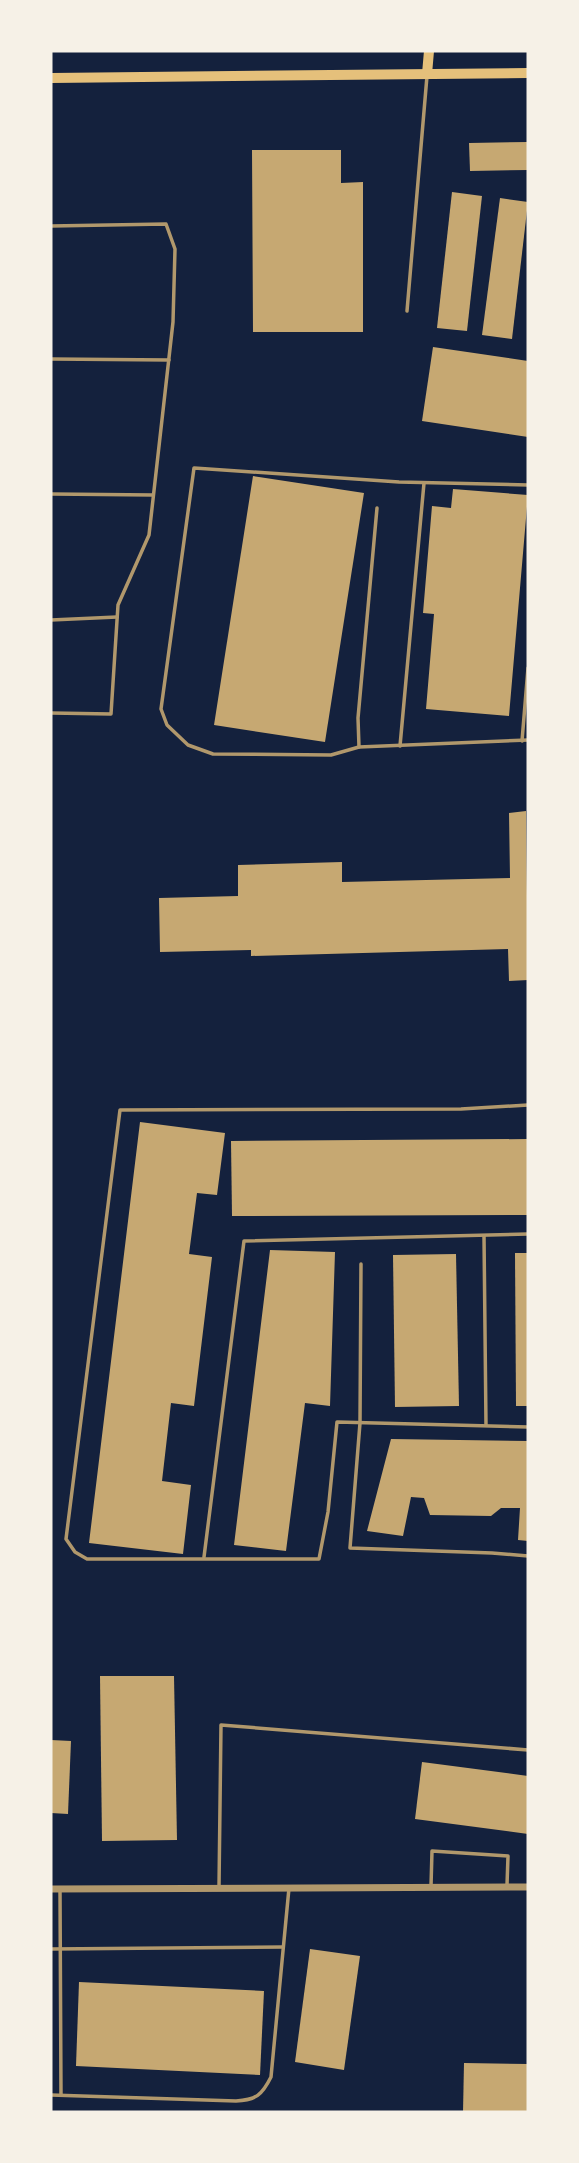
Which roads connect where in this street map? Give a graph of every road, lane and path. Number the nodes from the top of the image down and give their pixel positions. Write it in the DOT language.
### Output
graph roads {
  1 [pos="429,51"];
  2 [pos="528,73"];
  3 [pos="427,74"];
  4 [pos="51,78"];
  5 [pos="51,226"];
  6 [pos="407,312"];
  7 [pos="51,359"];
  8 [pos="169,360"];
  9 [pos="424,483"];
  10 [pos="528,485"];
  11 [pos="51,494"];
  12 [pos="153,495"];
  13 [pos="377,508"];
  14 [pos="117,617"];
  15 [pos="51,620"];
  16 [pos="528,668"];
  17 [pos="51,713"];
  18 [pos="522,740"];
  19 [pos="528,740"];
  20 [pos="400,746"];
  21 [pos="359,747"];
  22 [pos="528,1105"];
  23 [pos="528,1234"];
  24 [pos="484,1236"];
  25 [pos="361,1264"];
  26 [pos="360,1423"];
  27 [pos="486,1425"];
  28 [pos="528,1427"];
  29 [pos="528,1556"];
  30 [pos="204,1558"];
  31 [pos="528,1750"];
  32 [pos="506,1887"];
  33 [pos="528,1887"];
  34 [pos="289,1888"];
  35 [pos="431,1888"];
  36 [pos="51,1889"];
  37 [pos="60,1889"];
  38 [pos="219,1889"];
  39 [pos="283,1947"];
  40 [pos="51,1949"];
  41 [pos="61,1949"];
  42 [pos="51,2095"];
  43 [pos="61,2095"];
  1 -- 3 [label="main road"];
  2 -- 3 [label="main road"];
  3 -- 4 [label="main road"];
  3 -- 6 [label="lane"];
  5 -- 8 [label="lane"];
  7 -- 8 [label="lane"];
  8 -- 12 [label="lane"];
  9 -- 10 [label="lane"];
  9 -- 20 [label="lane"];
  9 -- 21 [label="lane"];
  11 -- 12 [label="lane"];
  12 -- 14 [label="lane"];
  13 -- 21 [label="lane"];
  14 -- 15 [label="lane"];
  14 -- 17 [label="lane"];
  16 -- 18 [label="lane"];
  18 -- 19 [label="lane"];
  18 -- 20 [label="lane"];
  20 -- 21 [label="lane"];
  22 -- 30 [label="lane"];
  23 -- 24 [label="lane"];
  24 -- 27 [label="lane"];
  24 -- 30 [label="lane"];
  25 -- 26 [label="lane"];
  26 -- 27 [label="lane"];
  26 -- 29 [label="lane"];
  26 -- 30 [label="lane"];
  27 -- 28 [label="lane"];
  31 -- 38 [label="lane"];
  32 -- 33 [label="street"];
  32 -- 35 [label="street"];
  32 -- 35 [label="lane"];
  34 -- 35 [label="street"];
  34 -- 38 [label="street"];
  34 -- 39 [label="lane"];
  36 -- 37 [label="street"];
  37 -- 38 [label="street"];
  37 -- 41 [label="lane"];
  39 -- 41 [label="lane"];
  39 -- 43 [label="lane"];
  40 -- 41 [label="lane"];
  41 -- 43 [label="lane"];
  42 -- 43 [label="lane"];
}
